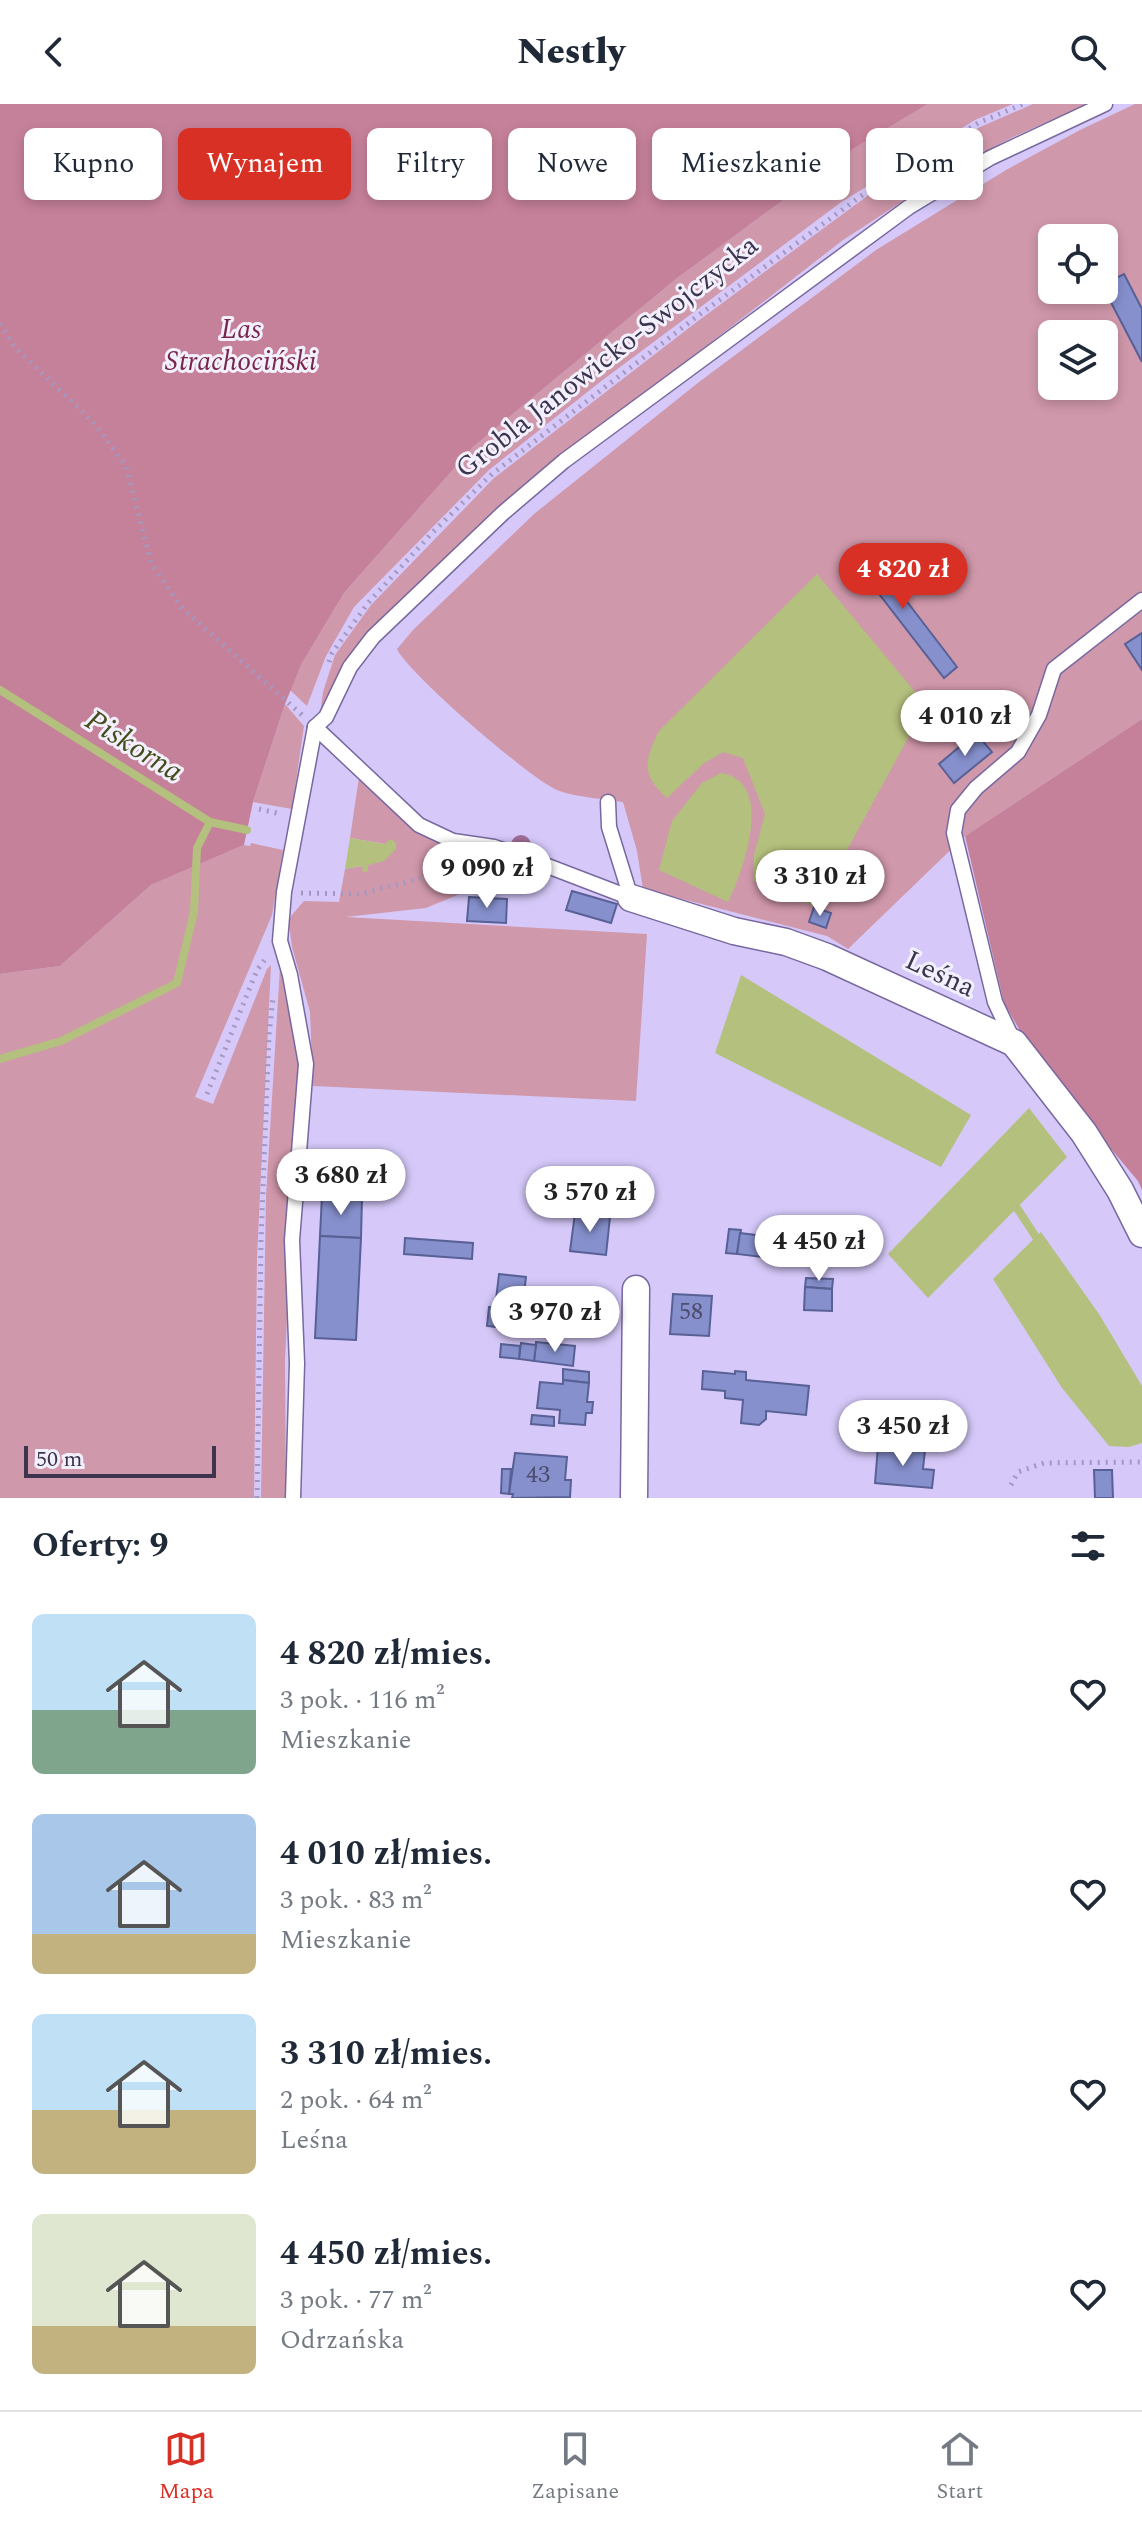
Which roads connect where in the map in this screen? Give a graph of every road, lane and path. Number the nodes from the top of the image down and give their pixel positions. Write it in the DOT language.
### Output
graph roads {
  1 [pos="1023,104"];
  2 [pos="1105,104"];
  3 [pos="0,324"];
  4 [pos="1142,600"];
  5 [pos="327,665"];
  6 [pos="315,727"];
  7 [pos="608,802"];
  8 [pos="467,858"];
  9 [pos="284,892"];
  10 [pos="631,898"];
  11 [pos="257,970"];
  12 [pos="275,988"];
  13 [pos="1014,1043"];
  14 [pos="207,1094"];
  15 [pos="1142,1234"];
  16 [pos="636,1289"];
  17 [pos="1142,1462"];
  18 [pos="1011,1485"];
  19 [pos="257,1498"];
  20 [pos="293,1498"];
  21 [pos="634,1498"];
  1 -- 5 [label="path, Grobla Janowicko-Swojczycka"];
  2 -- 6 [label="lane"];
  3 -- 6 [label="path"];
  4 -- 13 [label="lane"];
  6 -- 9 [label="lane"];
  6 -- 10 [label="lane, Leśna"];
  7 -- 10 [label="lane"];
  8 -- 9 [label="path"];
  9 -- 20 [label="lane"];
  10 -- 13 [label="street, Leśna"];
  11 -- 14 [label="path"];
  12 -- 19 [label="path"];
  13 -- 15 [label="street, Leśna"];
  16 -- 21 [label="street"];
  17 -- 18 [label="path"];
}
